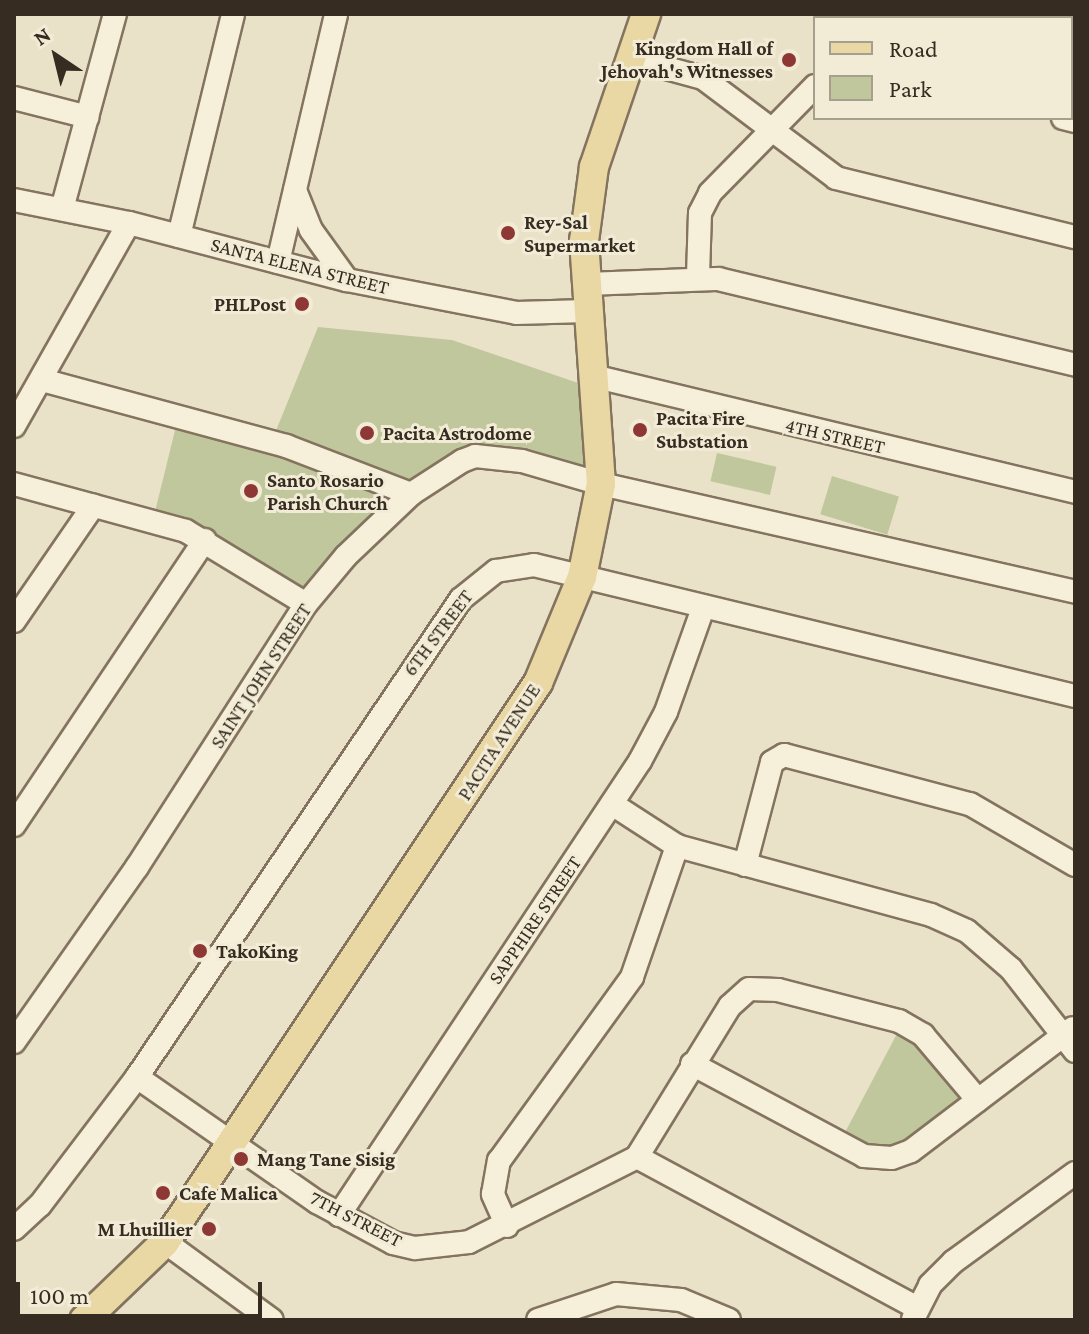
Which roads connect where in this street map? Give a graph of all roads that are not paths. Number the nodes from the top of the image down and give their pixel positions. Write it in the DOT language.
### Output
graph roads {
  1 [pos="115,14"];
  2 [pos="233,14"];
  3 [pos="336,14"];
  4 [pos="646,14"];
  5 [pos="629,58"];
  6 [pos="813,88"];
  7 [pos="14,98"];
  8 [pos="88,117"];
  9 [pos="771,128"];
  10 [pos="295,190"];
  11 [pos="14,200"];
  12 [pos="62,209"];
  13 [pos="129,223"];
  14 [pos="179,236"];
  15 [pos="1075,237"];
  16 [pos="278,262"];
  17 [pos="698,276"];
  18 [pos="347,280"];
  19 [pos="586,297"];
  20 [pos="1075,365"];
  21 [pos="597,377"];
  22 [pos="42,380"];
  23 [pos="14,426"];
  24 [pos="14,484"];
  25 [pos="601,484"];
  26 [pos="1075,492"];
  27 [pos="411,494"];
  28 [pos="93,506"];
  29 [pos="205,540"];
  30 [pos="582,577"];
  31 [pos="1075,592"];
  32 [pos="306,604"];
  33 [pos="703,608"];
  34 [pos="14,621"];
  35 [pos="1075,696"];
  36 [pos="612,804"];
  37 [pos="14,825"];
  38 [pos="677,846"];
  39 [pos="745,865"];
  40 [pos="1075,865"];
  41 [pos="1071,1038"];
  42 [pos="14,1042"];
  43 [pos="692,1064"];
  44 [pos="137,1077"];
  45 [pos="978,1100"];
  46 [pos="232,1145"];
  47 [pos="637,1157"];
  48 [pos="1075,1173"];
  49 [pos="339,1215"];
  50 [pos="507,1226"];
  51 [pos="14,1229"];
  52 [pos="165,1242"];
  53 [pos="914,1313"];
  54 [pos="84,1320"];
  55 [pos="270,1320"];
  56 [pos="538,1320"];
  57 [pos="729,1320"];
  1 -- 8 [label="street"];
  2 -- 14 [label="street"];
  3 -- 10 [label="street"];
  4 -- 5 [label="main road, PACITA AVENUE"];
  5 -- 9 [label="street"];
  5 -- 19 [label="main road, PACITA AVENUE"];
  6 -- 9 [label="street"];
  7 -- 8 [label="street"];
  8 -- 12 [label="street"];
  9 -- 15 [label="street"];
  9 -- 17 [label="street"];
  10 -- 16 [label="street"];
  10 -- 18 [label="street"];
  11 -- 12 [label="street, SANTA ELENA STREET"];
  12 -- 13 [label="street, SANTA ELENA STREET"];
  13 -- 14 [label="street, SANTA ELENA STREET"];
  13 -- 22 [label="street"];
  14 -- 16 [label="street, SANTA ELENA STREET"];
  16 -- 18 [label="street, SANTA ELENA STREET"];
  17 -- 19 [label="street, SANTA ELENA STREET"];
  17 -- 20 [label="street, SANTA ELENA STREET"];
  18 -- 19 [label="street, SANTA ELENA STREET"];
  19 -- 21 [label="main road, PACITA AVENUE"];
  21 -- 25 [label="main road, PACITA AVENUE"];
  21 -- 26 [label="street, 4TH STREET"];
  22 -- 23 [label="street"];
  22 -- 27 [label="street"];
  24 -- 28 [label="street"];
  25 -- 27 [label="street, SAINT JOHN STREET"];
  25 -- 30 [label="main road, PACITA AVENUE"];
  25 -- 31 [label="street, SAINT JOHN STREET"];
  27 -- 32 [label="street, SAINT JOHN STREET"];
  28 -- 29 [label="street"];
  28 -- 34 [label="street"];
  29 -- 32 [label="street"];
  29 -- 37 [label="street"];
  30 -- 33 [label="street, 6TH STREET"];
  30 -- 44 [label="street, 6TH STREET"];
  30 -- 46 [label="main road, PACITA AVENUE"];
  32 -- 42 [label="street, SAINT JOHN STREET"];
  33 -- 35 [label="street, 6TH STREET"];
  33 -- 36 [label="street, SAPPHIRE STREET"];
  36 -- 38 [label="street"];
  36 -- 49 [label="street, SAPPHIRE STREET"];
  38 -- 39 [label="street"];
  38 -- 50 [label="street"];
  39 -- 40 [label="street"];
  39 -- 41 [label="street"];
  41 -- 45 [label="street"];
  43 -- 45 [label="street"];
  43 -- 45 [label="street"];
  43 -- 47 [label="street"];
  44 -- 46 [label="street, 7TH STREET"];
  44 -- 51 [label="street, 6TH STREET"];
  46 -- 49 [label="street, 7TH STREET"];
  46 -- 52 [label="main road, PACITA AVENUE"];
  47 -- 50 [label="street, 7TH STREET"];
  47 -- 53 [label="street"];
  48 -- 53 [label="street"];
  49 -- 50 [label="street, 7TH STREET"];
  52 -- 54 [label="main road, PACITA AVENUE"];
  52 -- 55 [label="street"];
  56 -- 57 [label="street"];
}
